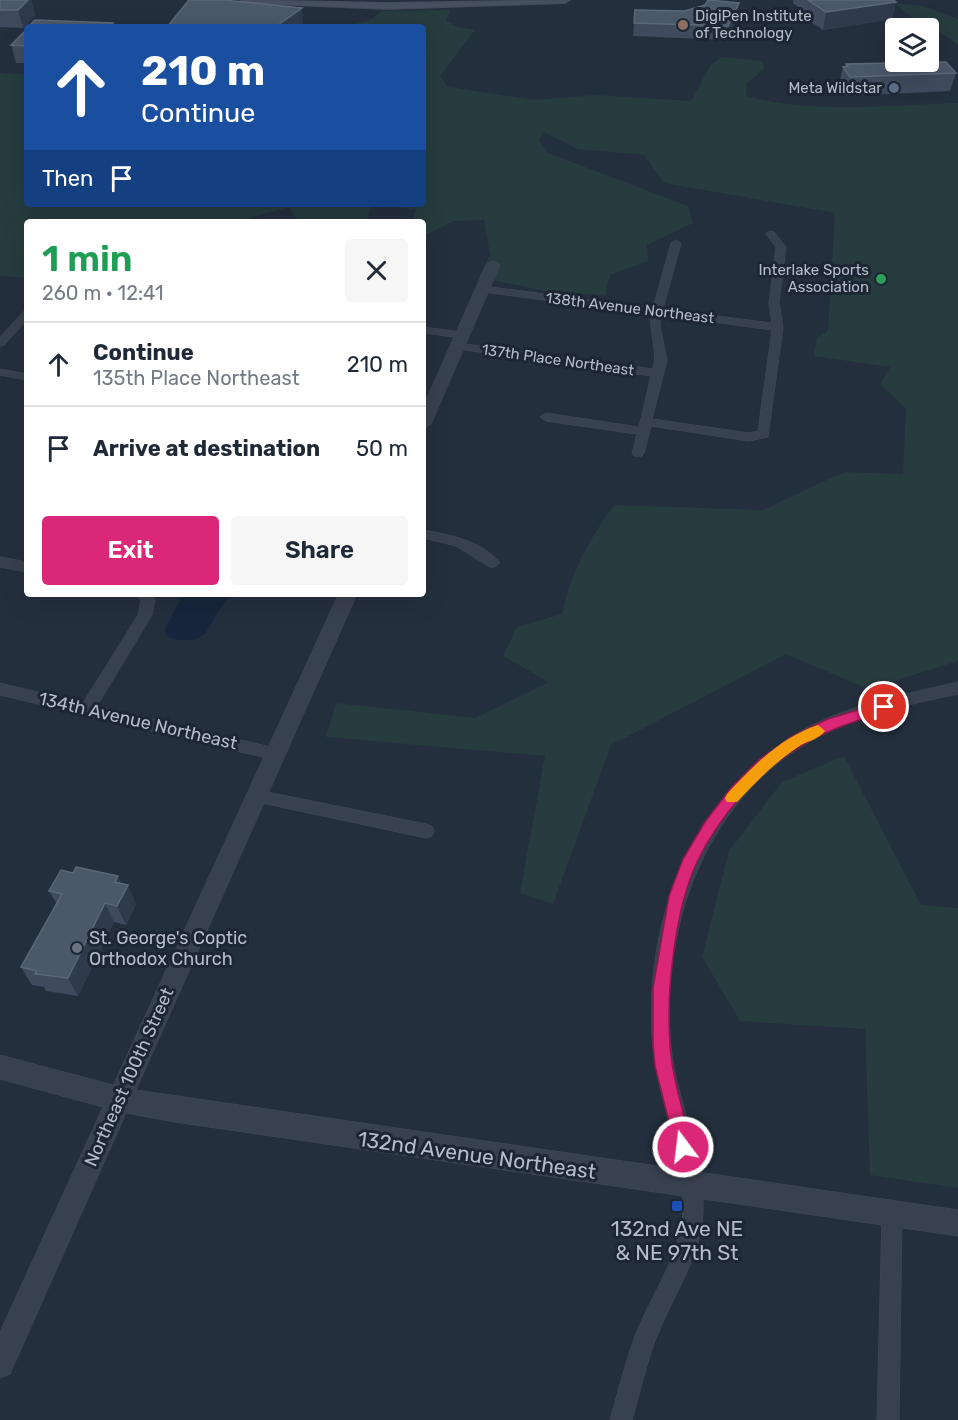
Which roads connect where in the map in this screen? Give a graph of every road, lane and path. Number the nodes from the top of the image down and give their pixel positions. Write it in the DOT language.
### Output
graph roads {
  1 [pos="246,0"];
  2 [pos="565,0"];
  3 [pos="771,234"];
  4 [pos="676,243"];
  5 [pos="493,265"];
  6 [pos="483,290"];
  7 [pos="657,312"];
  8 [pos="24,317"];
  9 [pos="778,327"];
  10 [pos="426,331"];
  11 [pos="460,341"];
  12 [pos="0,343"];
  13 [pos="0,372"];
  14 [pos="658,373"];
  15 [pos="24,376"];
  16 [pos="426,417"];
  17 [pos="546,417"];
  18 [pos="644,427"];
  19 [pos="638,453"];
  20 [pos="426,534"];
  21 [pos="0,562"];
  22 [pos="493,563"];
  23 [pos="24,566"];
  24 [pos="146,597"];
  25 [pos="347,597"];
  26 [pos="958,688"];
  27 [pos="0,689"];
  28 [pos="88,708"];
  29 [pos="275,754"];
  30 [pos="257,795"];
  31 [pos="426,831"];
  32 [pos="0,1067"];
  33 [pos="120,1099"];
  34 [pos="694,1186"];
  35 [pos="892,1215"];
  36 [pos="958,1224"];
  37 [pos="7,1333"];
  38 [pos="0,1364"];
  39 [pos="621,1420"];
  40 [pos="888,1420"];
  1 -- 2 [label="main road"];
  3 -- 9 [label="street"];
  4 -- 7 [label="street"];
  5 -- 6 [label="street"];
  6 -- 7 [label="street, 138th Avenue Northeast"];
  6 -- 11 [label="street"];
  7 -- 9 [label="street, 138th Avenue Northeast"];
  7 -- 14 [label="street"];
  8 -- 12 [label="street"];
  9 -- 18 [label="street"];
  10 -- 11 [label="street, 137th Place Northeast"];
  11 -- 14 [label="street, 137th Place Northeast"];
  11 -- 16 [label="street"];
  13 -- 15 [label="street"];
  14 -- 18 [label="street"];
  17 -- 18 [label="street"];
  18 -- 19 [label="street"];
  20 -- 22 [label="street"];
  21 -- 23 [label="street"];
  24 -- 28 [label="street"];
  25 -- 29 [label="street, Northeast 100th Street"];
  26 -- 34 [label="street"];
  27 -- 28 [label="street, 134th Avenue Northeast"];
  28 -- 29 [label="street, 134th Avenue Northeast"];
  29 -- 30 [label="street, Northeast 100th Street"];
  30 -- 31 [label="street"];
  30 -- 33 [label="street, Northeast 100th Street"];
  32 -- 33 [label="street, 132nd Avenue Northeast"];
  33 -- 34 [label="street, 132nd Avenue Northeast"];
  33 -- 37 [label="street, Northeast 100th Street"];
  34 -- 35 [label="street, 132nd Avenue Northeast"];
  34 -- 39 [label="street"];
  35 -- 36 [label="street, 132nd Avenue Northeast"];
  35 -- 40 [label="street"];
  37 -- 38 [label="street, Northeast 100th Street"];
}
